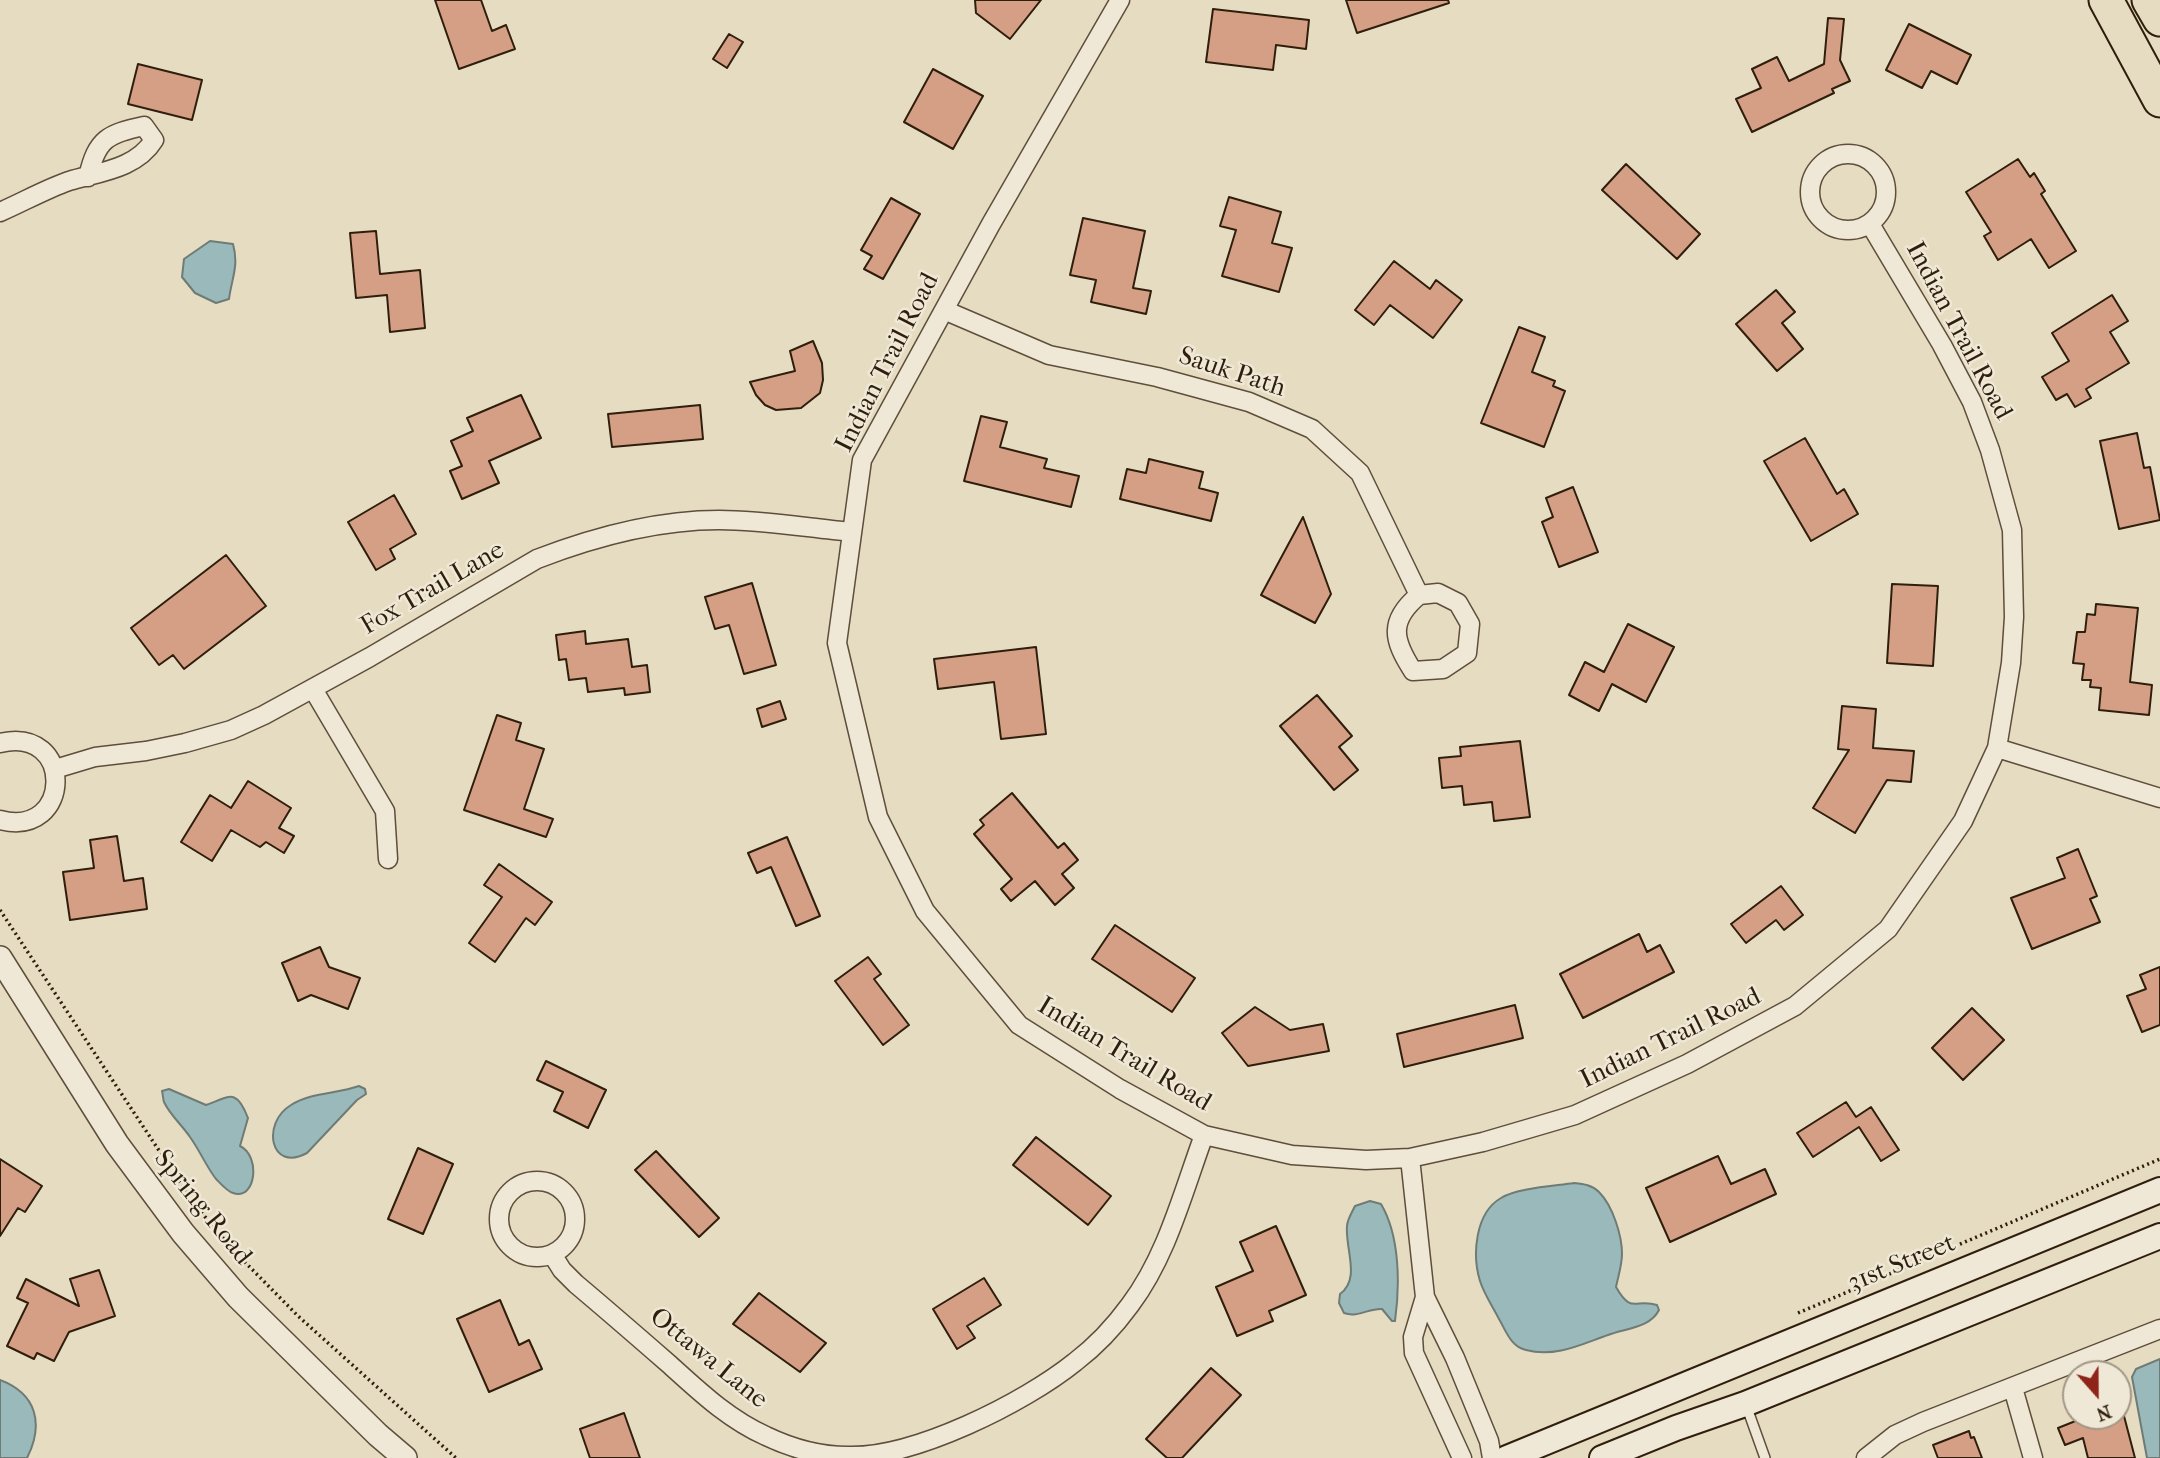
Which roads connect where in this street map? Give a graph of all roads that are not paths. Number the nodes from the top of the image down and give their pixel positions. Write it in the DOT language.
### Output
graph roads {
  1 [pos="1121,0"];
  2 [pos="2106,0"];
  3 [pos="2149,0"];
  4 [pos="2160,19"];
  5 [pos="2160,100"];
  6 [pos="88,177"];
  7 [pos="0,212"];
  8 [pos="1870,224"];
  9 [pos="944,310"];
  10 [pos="852,532"];
  11 [pos="1419,595"];
  12 [pos="313,689"];
  13 [pos="0,743"];
  14 [pos="1997,748"];
  15 [pos="55,769"];
  16 [pos="2160,798"];
  17 [pos="0,820"];
  18 [pos="388,859"];
  19 [pos="0,958"];
  20 [pos="1204,1135"];
  21 [pos="1410,1158"];
  22 [pos="2160,1190"];
  23 [pos="2160,1236"];
  24 [pos="552,1254"];
  25 [pos="1425,1297"];
  26 [pos="2160,1329"];
  27 [pos="2013,1388"];
  28 [pos="1745,1404"];
  29 [pos="405,1458"];
  30 [pos="1462,1458"];
  31 [pos="1492,1458"];
  32 [pos="1507,1458"];
  33 [pos="1602,1458"];
  34 [pos="1765,1458"];
  35 [pos="1866,1458"];
  36 [pos="2033,1458"];
  1 -- 9 [label="street, Indian Trail Road"];
  2 -- 5 [label="highway"];
  3 -- 4 [label="highway"];
  6 -- 7 [label="street"];
  8 -- 8 [label="street, Indian Trail Road"];
  8 -- 14 [label="street, Indian Trail Road"];
  9 -- 10 [label="street, Indian Trail Road"];
  9 -- 11 [label="street, Sauk Path"];
  10 -- 12 [label="street, Fox Trail Lane"];
  10 -- 20 [label="street, Indian Trail Road"];
  11 -- 11 [label="street"];
  12 -- 15 [label="street, Fox Trail Lane"];
  12 -- 18 [label="street"];
  13 -- 15 [label="street"];
  14 -- 16 [label="street"];
  14 -- 21 [label="street, Indian Trail Road"];
  15 -- 17 [label="street"];
  19 -- 29 [label="street, Spring Road"];
  20 -- 21 [label="street, Indian Trail Road"];
  20 -- 24 [label="street, Ottawa Lane"];
  21 -- 25 [label="street"];
  22 -- 32 [label="main road, 31st Street"];
  23 -- 28 [label="main road"];
  24 -- 24 [label="street"];
  25 -- 30 [label="street"];
  25 -- 31 [label="street"];
  26 -- 27 [label="street"];
  27 -- 35 [label="street"];
  27 -- 36 [label="street"];
  28 -- 33 [label="main road"];
  28 -- 34 [label="lane"];
}
